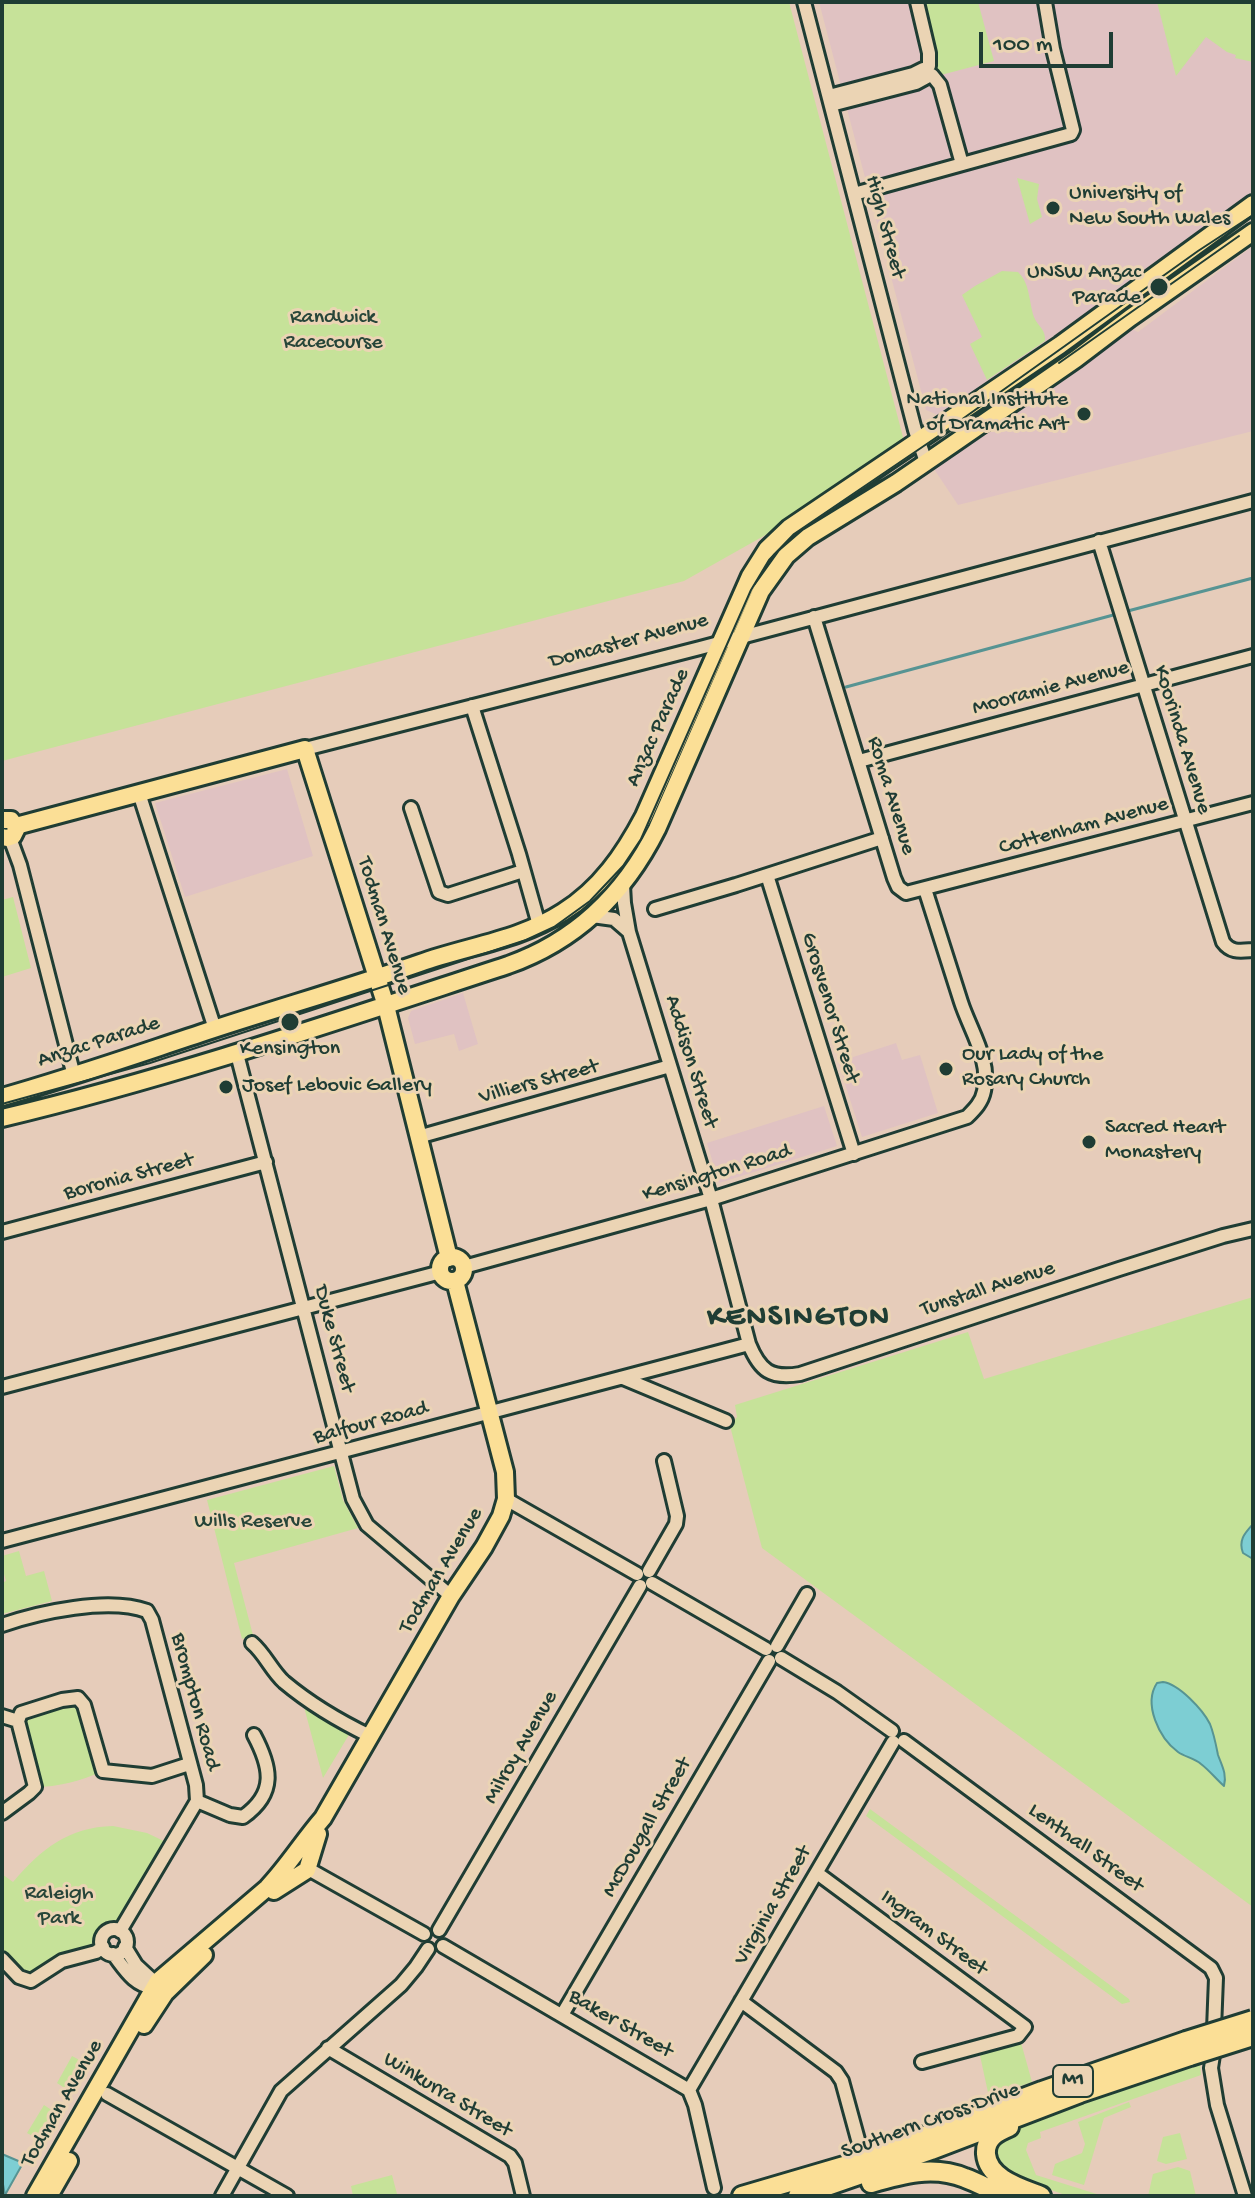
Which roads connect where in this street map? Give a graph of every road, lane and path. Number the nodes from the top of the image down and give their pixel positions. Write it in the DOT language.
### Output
graph roads {
  1 [pos="804,2"];
  2 [pos="917,2"];
  3 [pos="1045,2"];
  4 [pos="928,72"];
  5 [pos="830,101"];
  6 [pos="962,164"];
  7 [pos="854,194"];
  8 [pos="1253,204"];
  9 [pos="1253,232"];
  10 [pos="919,441"];
  11 [pos="926,462"];
  12 [pos="1253,501"];
  13 [pos="1099,541"];
  14 [pos="814,617"];
  15 [pos="743,635"];
  16 [pos="722,641"];
  17 [pos="1253,656"];
  18 [pos="1144,685"];
  19 [pos="472,706"];
  20 [pos="305,749"];
  21 [pos="859,761"];
  22 [pos="139,793"];
  23 [pos="1253,803"];
  24 [pos="411,808"];
  25 [pos="1185,821"];
  26 [pos="6,825"];
  27 [pos="882,838"];
  28 [pos="523,871"];
  29 [pos="767,875"];
  30 [pos="623,885"];
  31 [pos="925,889"];
  32 [pos="655,909"];
  33 [pos="592,916"];
  34 [pos="539,925"];
  35 [pos="629,932"];
  36 [pos="1253,950"];
  37 [pos="377,978"];
  38 [pos="386,1006"];
  39 [pos="215,1029"];
  40 [pos="237,1054"];
  41 [pos="670,1066"];
  42 [pos="74,1076"];
  43 [pos="2,1097"];
  44 [pos="2,1118"];
  45 [pos="418,1137"];
  46 [pos="854,1154"];
  47 [pos="266,1162"];
  48 [pos="711,1199"];
  49 [pos="1253,1229"];
  50 [pos="2,1232"];
  51 [pos="452,1269"];
  52 [pos="304,1308"];
  53 [pos="749,1344"];
  54 [pos="623,1378"];
  55 [pos="2,1387"];
  56 [pos="491,1413"];
  57 [pos="726,1421"];
  58 [pos="342,1452"];
  59 [pos="664,1461"];
  60 [pos="506,1499"];
  61 [pos="2,1541"];
  62 [pos="645,1579"];
  63 [pos="807,1594"];
  64 [pos="451,1596"];
  65 [pos="2,1625"];
  66 [pos="252,1643"];
  67 [pos="773,1653"];
  68 [pos="2,1716"];
  69 [pos="18,1721"];
  70 [pos="254,1735"];
  71 [pos="370,1736"];
  72 [pos="897,1738"];
  73 [pos="189,1764"];
  74 [pos="197,1801"];
  75 [pos="2,1813"];
  76 [pos="301,1862"];
  77 [pos="817,1873"];
  78 [pos="439,1930"];
  79 [pos="120,1931"];
  80 [pos="424,1934"];
  81 [pos="443,1946"];
  82 [pos="125,1947"];
  83 [pos="428,1949"];
  84 [pos="108,1951"];
  85 [pos="2,1959"];
  86 [pos="188,1969"];
  87 [pos="154,1988"];
  88 [pos="741,2001"];
  89 [pos="562,2015"];
  90 [pos="1253,2020"];
  91 [pos="144,2025"];
  92 [pos="1253,2036"];
  93 [pos="328,2048"];
  94 [pos="1188,2049"];
  95 [pos="922,2062"];
  96 [pos="689,2090"];
  97 [pos="1080,2093"];
  98 [pos="107,2094"];
  99 [pos="860,2147"];
  100 [pos="238,2168"];
  101 [pos="714,2188"];
  102 [pos="809,2195"];
  103 [pos="35,2196"];
  104 [pos="49,2196"];
  105 [pos="222,2196"];
  106 [pos="287,2196"];
  107 [pos="523,2196"];
  108 [pos="742,2196"];
  109 [pos="1006,2196"];
  110 [pos="1041,2196"];
  111 [pos="1245,2196"];
  1 -- 5 [label="street, High Street"];
  2 -- 4 [label="street"];
  3 -- 6 [label="street"];
  4 -- 5 [label="street"];
  4 -- 6 [label="street"];
  5 -- 7 [label="street, High Street"];
  6 -- 7 [label="street"];
  7 -- 10 [label="street, High Street"];
  8 -- 10 [label="main road, Anzac Parade"];
  9 -- 11 [label="main road, Anzac Parade"];
  10 -- 11 [label="street, High Street"];
  10 -- 16 [label="main road, Anzac Parade"];
  11 -- 15 [label="main road, Anzac Parade"];
  12 -- 13 [label="street, Doncaster Avenue"];
  13 -- 14 [label="street, Doncaster Avenue"];
  13 -- 18 [label="street, Koorinda Avenue"];
  14 -- 15 [label="street, Doncaster Avenue"];
  14 -- 21 [label="street, Roma Avenue"];
  15 -- 16 [label="street, Doncaster Avenue"];
  15 -- 30 [label="main road, Anzac Parade"];
  16 -- 19 [label="street, Doncaster Avenue"];
  16 -- 34 [label="main road, Anzac Parade"];
  17 -- 18 [label="street, Mooramie Avenue"];
  18 -- 21 [label="street, Mooramie Avenue"];
  18 -- 25 [label="street, Koorinda Avenue"];
  19 -- 20 [label="street, Doncaster Avenue"];
  19 -- 28 [label="street"];
  20 -- 22 [label="main road, Doncaster Avenue"];
  20 -- 37 [label="main road, Todman Avenue"];
  21 -- 27 [label="street, Roma Avenue"];
  22 -- 26 [label="main road, Doncaster Avenue"];
  22 -- 39 [label="street"];
  23 -- 25 [label="street, Cottenham Avenue"];
  24 -- 28 [label="street"];
  25 -- 31 [label="street, Cottenham Avenue"];
  25 -- 36 [label="street, Koorinda Avenue"];
  26 -- 42 [label="street"];
  27 -- 29 [label="street"];
  27 -- 31 [label="street, Roma Avenue"];
  28 -- 34 [label="street"];
  29 -- 32 [label="street"];
  29 -- 46 [label="street, Grosvenor Street"];
  30 -- 33 [label="main road, Anzac Parade"];
  30 -- 35 [label="street, Addison Street"];
  31 -- 46 [label="street, Kensington Road"];
  33 -- 35 [label="street"];
  33 -- 38 [label="main road, Anzac Parade"];
  34 -- 37 [label="main road, Anzac Parade"];
  35 -- 41 [label="street, Addison Street"];
  37 -- 38 [label="main road, Todman Avenue"];
  37 -- 39 [label="main road, Anzac Parade"];
  38 -- 40 [label="main road, Anzac Parade"];
  38 -- 45 [label="main road, Todman Avenue"];
  39 -- 42 [label="main road, Anzac Parade"];
  40 -- 44 [label="main road, Anzac Parade"];
  40 -- 47 [label="street, Duke Street"];
  41 -- 45 [label="street, Villiers Street"];
  41 -- 48 [label="street, Addison Street"];
  42 -- 43 [label="main road, Anzac Parade"];
  45 -- 51 [label="main road, Todman Avenue"];
  46 -- 48 [label="street, Kensington Road"];
  47 -- 50 [label="street, Boronia Street"];
  47 -- 52 [label="street, Duke Street"];
  48 -- 51 [label="street, Kensington Road"];
  48 -- 53 [label="street, Addison Street"];
  49 -- 53 [label="street, Tunstall Avenue"];
  51 -- 52 [label="street, Kensington Road"];
  51 -- 56 [label="main road, Todman Avenue"];
  52 -- 55 [label="street, Kensington Road"];
  52 -- 58 [label="street, Duke Street"];
  53 -- 54 [label="street, Balfour Road"];
  54 -- 56 [label="street, Balfour Road"];
  54 -- 57 [label="street"];
  56 -- 58 [label="street, Balfour Road"];
  56 -- 60 [label="main road, Todman Avenue"];
  58 -- 61 [label="street, Balfour Road"];
  58 -- 64 [label="street, Duke Street"];
  59 -- 62 [label="street, Milroy Avenue"];
  60 -- 62 [label="street, Lenthall Street"];
  60 -- 64 [label="main road, Todman Avenue"];
  62 -- 67 [label="street, Lenthall Street"];
  62 -- 78 [label="street, Milroy Avenue"];
  63 -- 67 [label="street, McDougall Street"];
  64 -- 71 [label="main road, Todman Avenue"];
  65 -- 73 [label="street, Brompton Road"];
  66 -- 71 [label="street"];
  67 -- 72 [label="street, Lenthall Street"];
  67 -- 89 [label="street, McDougall Street"];
  68 -- 69 [label="street"];
  69 -- 73 [label="street"];
  69 -- 75 [label="street"];
  70 -- 74 [label="street"];
  71 -- 76 [label="main road, Todman Avenue"];
  72 -- 77 [label="street, Virginia Street"];
  72 -- 111 [label="street, Lenthall Street"];
  73 -- 74 [label="street, Brompton Road"];
  74 -- 79 [label="street, Brompton Road"];
  76 -- 80 [label="street"];
  76 -- 86 [label="main road, Todman Avenue"];
  76 -- 87 [label="main road, Todman Avenue"];
  77 -- 88 [label="street, Virginia Street"];
  77 -- 95 [label="street, Ingram Street"];
  78 -- 80 [label="street"];
  78 -- 81 [label="street"];
  79 -- 82 [label="street"];
  79 -- 84 [label="street"];
  80 -- 83 [label="street"];
  81 -- 83 [label="street"];
  81 -- 89 [label="street, Baker Street"];
  82 -- 84 [label="street"];
  82 -- 87 [label="street"];
  83 -- 93 [label="street"];
  84 -- 85 [label="street"];
  84 -- 87 [label="street"];
  86 -- 87 [label="main road"];
  86 -- 91 [label="main road, Todman Avenue"];
  87 -- 91 [label="main road"];
  87 -- 103 [label="main road, Todman Avenue"];
  88 -- 96 [label="street, Virginia Street"];
  88 -- 99 [label="street"];
  89 -- 96 [label="street, Baker Street"];
  90 -- 94 [label="highway, Southern Cross Drive / M1, bridge"];
  91 -- 98 [label="main road, Todman Avenue"];
  92 -- 94 [label="highway, Southern Cross Drive / M1, bridge"];
  93 -- 100 [label="street"];
  93 -- 107 [label="street, Winkurra Street"];
  94 -- 97 [label="highway, Southern Cross Drive / M1"];
  94 -- 108 [label="highway, Southern Cross Drive / M1"];
  96 -- 101 [label="street"];
  97 -- 102 [label="highway, Southern Cross Drive / M1"];
  97 -- 110 [label="highway"];
  98 -- 100 [label="street"];
  98 -- 104 [label="main road, Todman Avenue"];
  100 -- 105 [label="street"];
  100 -- 106 [label="street"];
  102 -- 109 [label="highway"];
}
